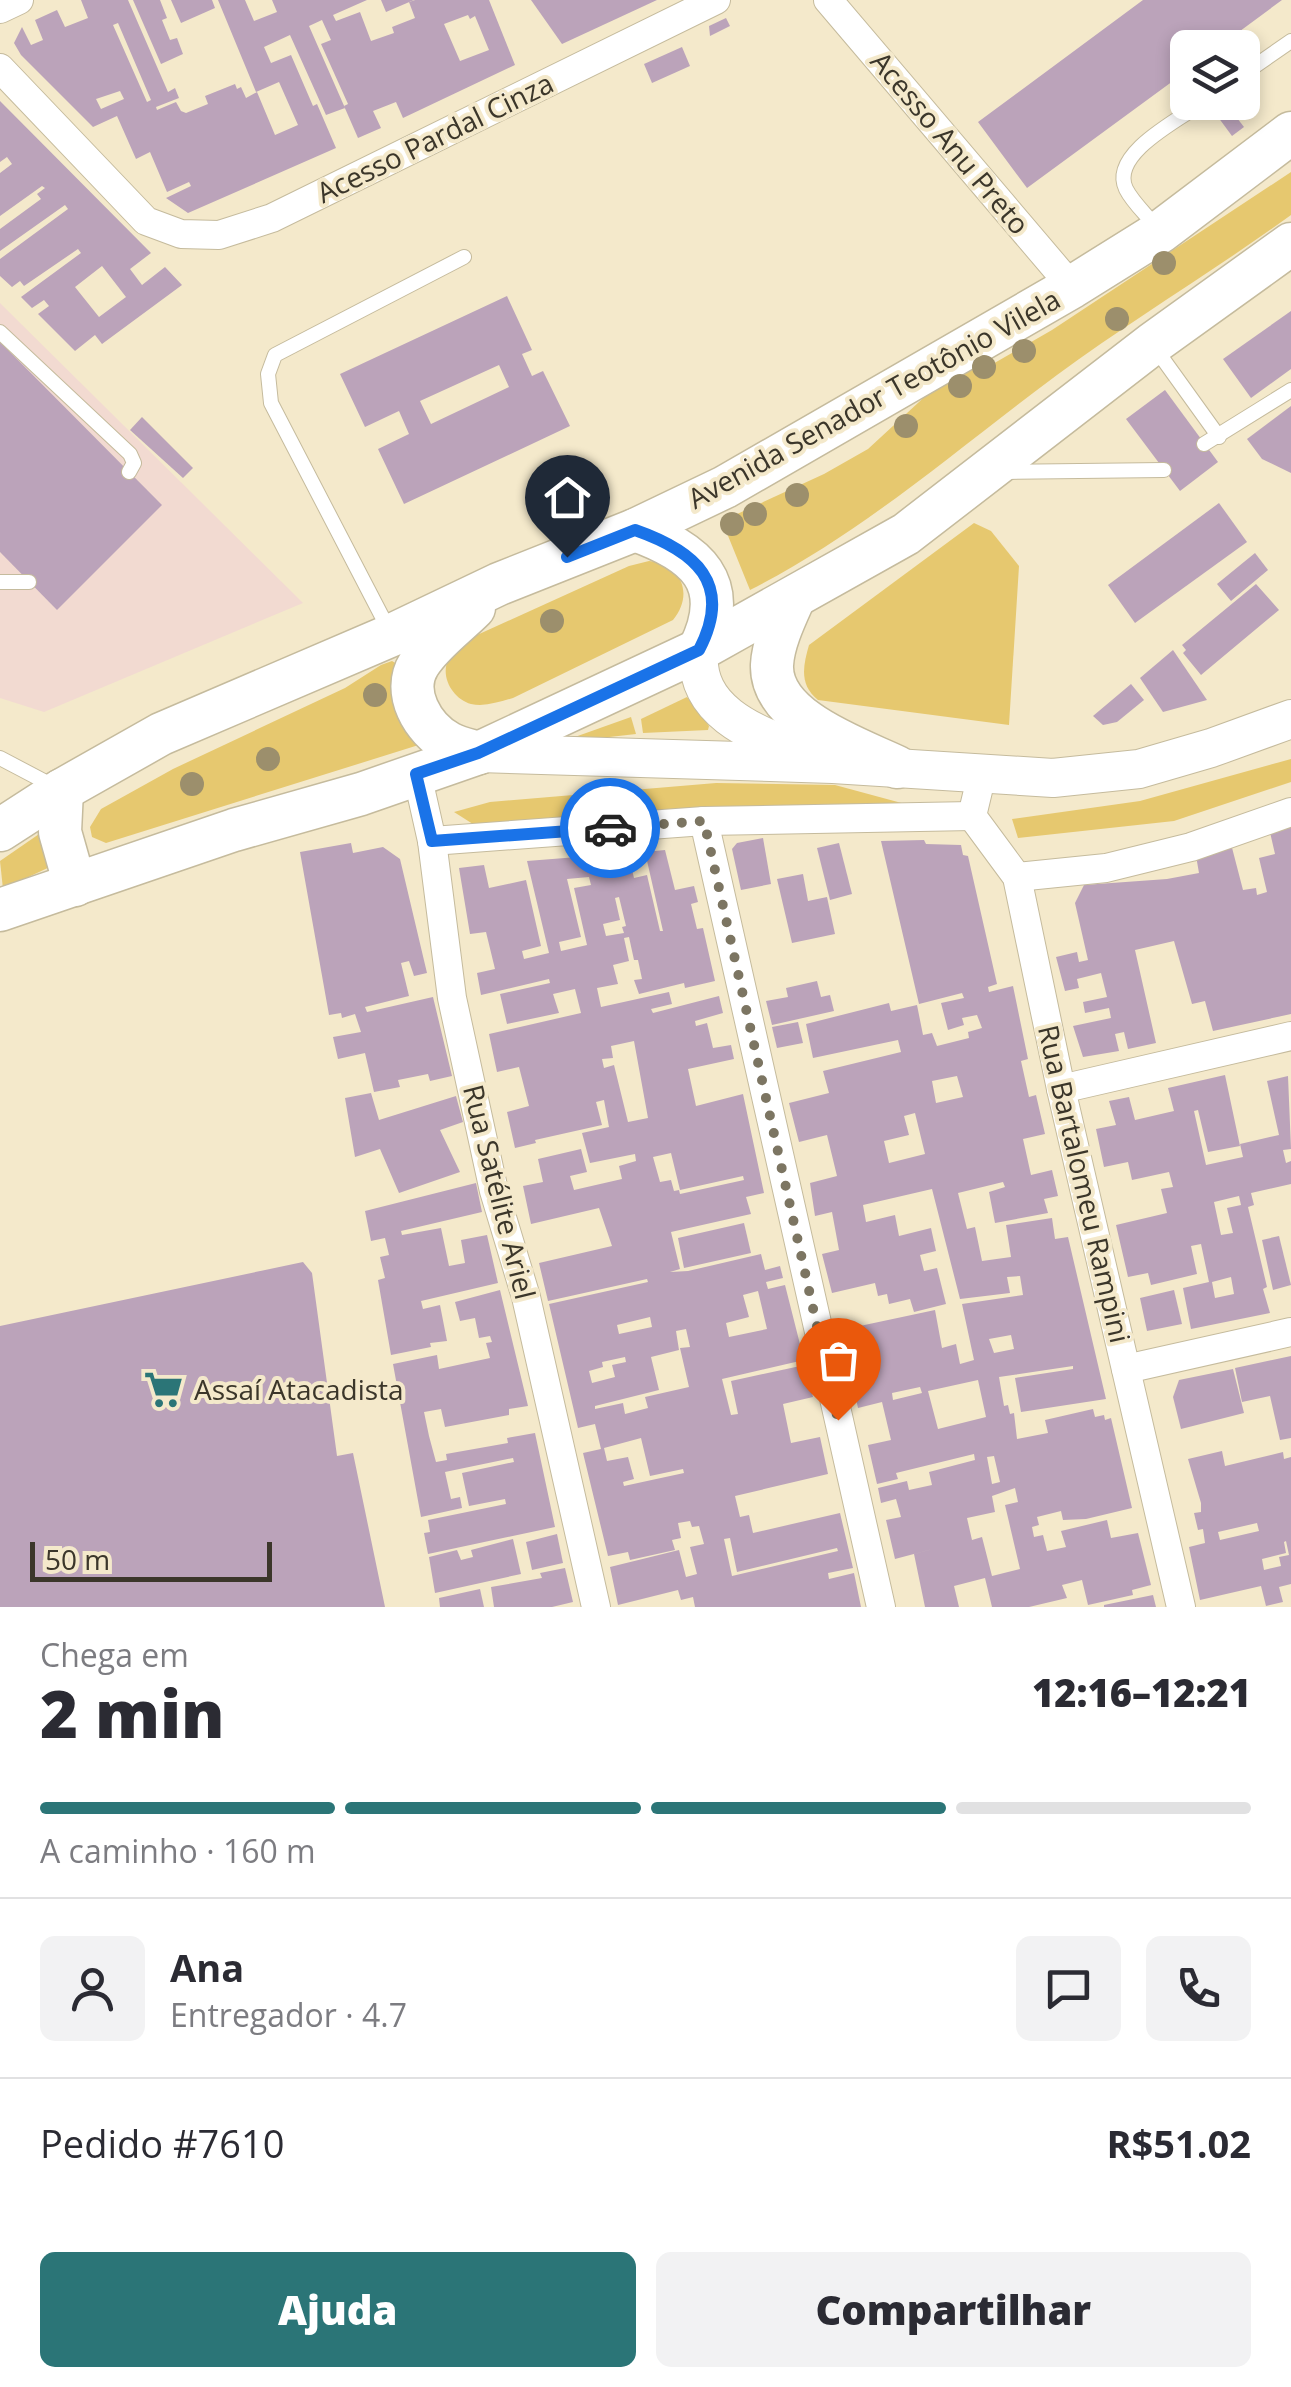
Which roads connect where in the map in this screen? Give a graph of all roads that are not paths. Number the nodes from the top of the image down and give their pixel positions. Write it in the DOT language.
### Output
graph roads {
  1 [pos="19,0"];
  2 [pos="716,0"];
  3 [pos="828,0"];
  4 [pos="0,8"];
  5 [pos="1291,41"];
  6 [pos="1260,63"];
  7 [pos="0,68"];
  8 [pos="1179,120"];
  9 [pos="1291,133"];
  10 [pos="1160,232"];
  11 [pos="1291,244"];
  12 [pos="464,257"];
  13 [pos="1072,287"];
  14 [pos="0,332"];
  15 [pos="1152,344"];
  16 [pos="1291,390"];
  17 [pos="1219,437"];
  18 [pos="1204,444"];
  19 [pos="1164,470"];
  20 [pos="129,472"];
  21 [pos="986,472"];
  22 [pos="635,530"];
  23 [pos="0,582"];
  24 [pos="29,582"];
  25 [pos="499,584"];
  26 [pos="794,598"];
  27 [pos="392,635"];
  28 [pos="699,650"];
  29 [pos="1291,719"];
  30 [pos="478,753"];
  31 [pos="0,758"];
  32 [pos="833,764"];
  33 [pos="897,767"];
  34 [pos="416,774"];
  35 [pos="982,774"];
  36 [pos="62,790"];
  37 [pos="1291,812"];
  38 [pos="972,816"];
  39 [pos="704,821"];
  40 [pos="0,830"];
  41 [pos="432,841"];
  42 [pos="1017,878"];
  43 [pos="76,884"];
  44 [pos="0,910"];
  45 [pos="1291,1036"];
  46 [pos="1061,1088"];
  47 [pos="1291,1332"];
  48 [pos="1126,1369"];
  49 [pos="596,1607"];
  50 [pos="881,1607"];
  51 [pos="1181,1607"];
  1 -- 4 [label="street"];
  2 -- 7 [label="street, Acesso Pardal Cinza"];
  3 -- 13 [label="street, Acesso Anu Preto"];
  5 -- 6 [label="lane"];
  8 -- 10 [label="lane"];
  9 -- 10 [label="main road, Avenida Senador Teotônio Vilela"];
  10 -- 13 [label="main road, Avenida Senador Teotônio Vilela"];
  11 -- 15 [label="main road"];
  12 -- 27 [label="lane"];
  13 -- 22 [label="main road, Avenida Senador Teotônio Vilela"];
  14 -- 20 [label="lane"];
  15 -- 17 [label="lane"];
  15 -- 21 [label="main road"];
  16 -- 17 [label="lane"];
  17 -- 18 [label="lane"];
  19 -- 21 [label="lane"];
  21 -- 26 [label="main road"];
  22 -- 25 [label="main road, Avenida Senador Teotônio Vilela"];
  22 -- 28 [label="main road"];
  23 -- 24 [label="lane"];
  25 -- 27 [label="main road, Avenida Senador Teotônio Vilela"];
  25 -- 30 [label="main road"];
  26 -- 28 [label="main road"];
  26 -- 33 [label="main road"];
  27 -- 36 [label="main road, Avenida Senador Teotônio Vilela"];
  28 -- 30 [label="main road"];
  28 -- 32 [label="main road"];
  29 -- 35 [label="main road"];
  30 -- 32 [label="main road"];
  30 -- 34 [label="main road"];
  31 -- 36 [label="lane"];
  32 -- 33 [label="main road"];
  33 -- 35 [label="main road"];
  34 -- 41 [label="street, Rua Satélite Ariel"];
  34 -- 43 [label="main road"];
  35 -- 38 [label="street"];
  36 -- 40 [label="main road, Avenida Senador Teotônio Vilela"];
  36 -- 43 [label="main road"];
  37 -- 42 [label="street"];
  38 -- 39 [label="street"];
  38 -- 42 [label="street, Rua Bartalomeu Rampini"];
  39 -- 41 [label="street"];
  39 -- 50 [label="street"];
  41 -- 49 [label="street, Rua Satélite Ariel"];
  42 -- 46 [label="street, Rua Bartalomeu Rampini"];
  43 -- 44 [label="main road"];
  45 -- 46 [label="street"];
  46 -- 48 [label="street, Rua Bartalomeu Rampini"];
  47 -- 48 [label="street"];
  48 -- 51 [label="street, Rua Bartalomeu Rampini"];
}
